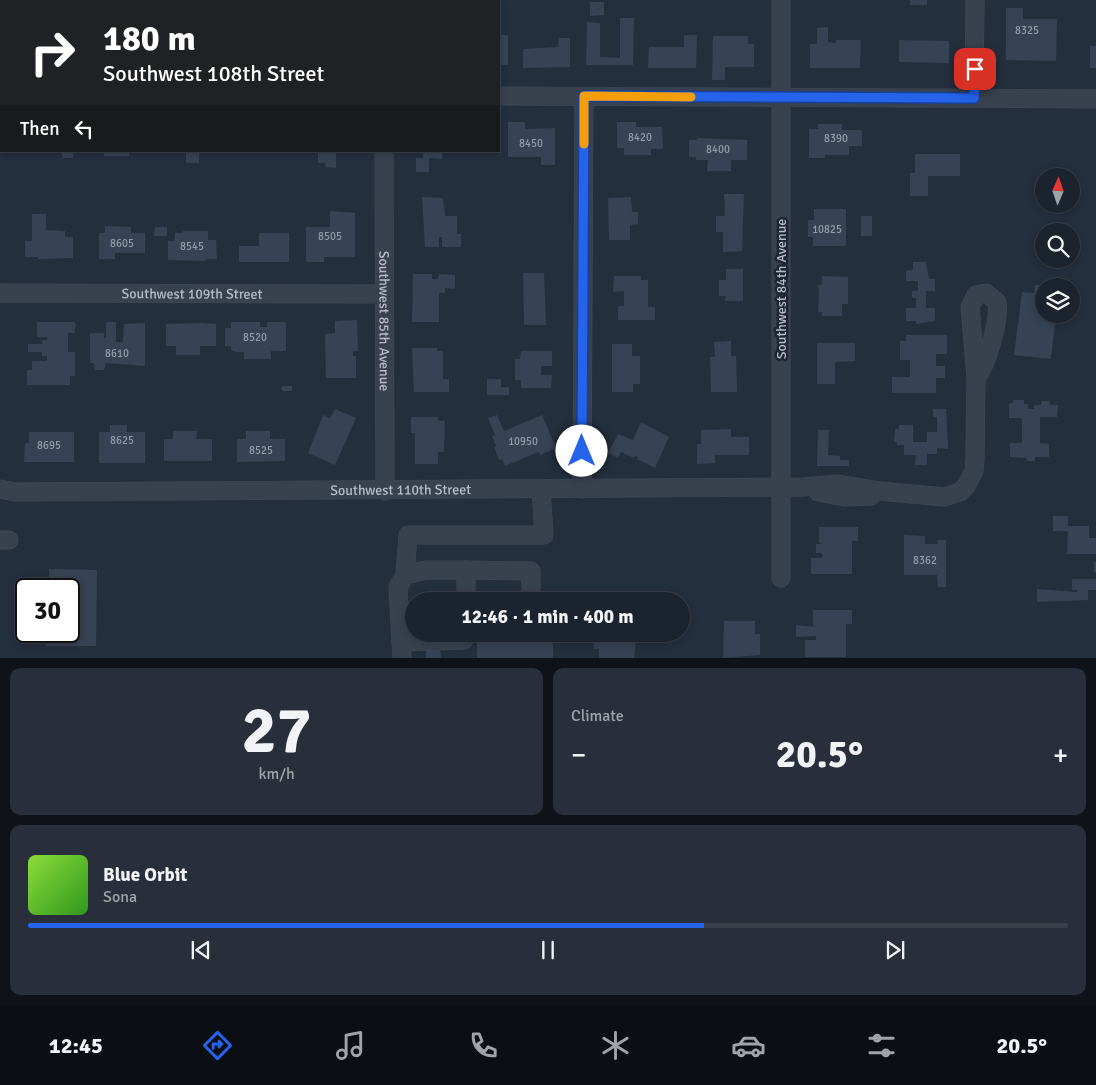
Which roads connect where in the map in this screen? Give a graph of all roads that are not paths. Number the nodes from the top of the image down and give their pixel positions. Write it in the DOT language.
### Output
graph roads {
  1 [pos="781,0"];
  2 [pos="975,0"];
  3 [pos="500,96"];
  4 [pos="584,96"];
  5 [pos="781,97"];
  6 [pos="974,98"];
  7 [pos="1096,100"];
  8 [pos="384,152"];
  9 [pos="0,293"];
  10 [pos="384,294"];
  11 [pos="976,379"];
  12 [pos="782,486"];
  13 [pos="0,489"];
  14 [pos="582,489"];
  15 [pos="541,490"];
  16 [pos="385,491"];
  17 [pos="466,570"];
  18 [pos="405,575"];
  19 [pos="781,578"];
  20 [pos="466,592"];
  21 [pos="531,592"];
  22 [pos="405,604"];
  23 [pos="405,617"];
  24 [pos="452,642"];
  25 [pos="402,650"];
  1 -- 5 [label="street, Southwest 84th Avenue"];
  2 -- 6 [label="street"];
  3 -- 4 [label="street"];
  4 -- 5 [label="street"];
  4 -- 14 [label="street"];
  5 -- 6 [label="street"];
  5 -- 12 [label="street, Southwest 84th Avenue"];
  6 -- 7 [label="street"];
  8 -- 10 [label="street, Southwest 85th Avenue"];
  9 -- 10 [label="street, Southwest 109th Street"];
  10 -- 16 [label="street, Southwest 85th Avenue"];
  11 -- 12 [label="street, Southwest 110th Street"];
  12 -- 14 [label="street, Southwest 110th Street"];
  12 -- 19 [label="street, Southwest 84th Avenue"];
  13 -- 16 [label="street, Southwest 110th Street"];
  14 -- 15 [label="street, Southwest 110th Street"];
  15 -- 16 [label="street, Southwest 110th Street"];
  15 -- 18 [label="street"];
  17 -- 18 [label="street"];
  17 -- 20 [label="street"];
  17 -- 21 [label="street"];
  18 -- 22 [label="street"];
  23 -- 25 [label="street"];
  24 -- 25 [label="street"];
}
